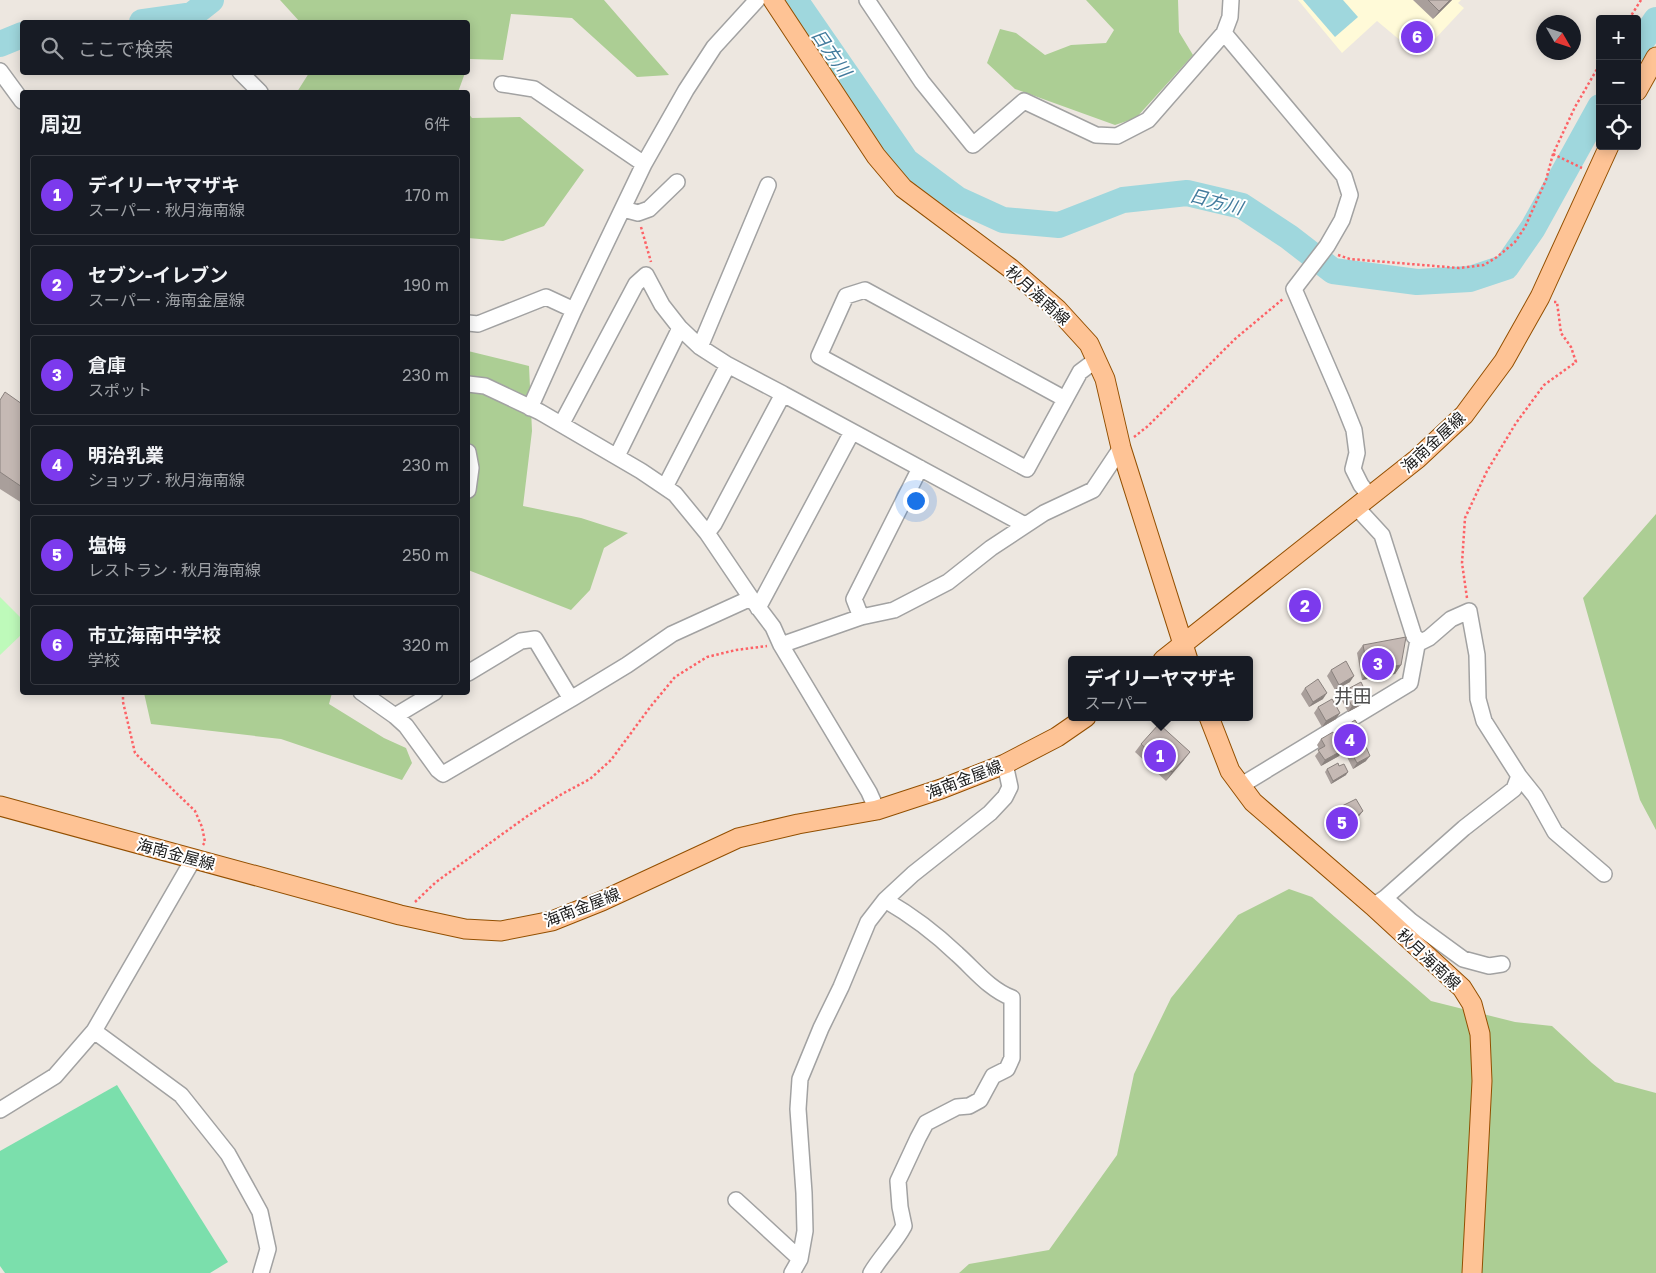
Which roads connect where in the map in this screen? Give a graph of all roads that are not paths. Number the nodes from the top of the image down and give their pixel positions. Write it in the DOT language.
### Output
graph roads {
  1 [pos="757,0"];
  2 [pos="773,0"];
  3 [pos="868,0"];
  4 [pos="1231,0"];
  5 [pos="1224,33"];
  6 [pos="1656,57"];
  7 [pos="0,71"];
  8 [pos="243,75"];
  9 [pos="502,84"];
  10 [pos="1641,84"];
  11 [pos="258,90"];
  12 [pos="20,99"];
  13 [pos="1608,150"];
  14 [pos="644,164"];
  15 [pos="678,182"];
  16 [pos="768,185"];
  17 [pos="623,209"];
  18 [pos="574,310"];
  19 [pos="470,323"];
  20 [pos="680,328"];
  21 [pos="700,348"];
  22 [pos="1096,360"];
  23 [pos="728,365"];
  24 [pos="470,384"];
  25 [pos="783,394"];
  26 [pos="1065,399"];
  27 [pos="530,408"];
  28 [pos="562,423"];
  29 [pos="852,432"];
  30 [pos="1121,448"];
  31 [pos="617,456"];
  32 [pos="470,463"];
  33 [pos="920,468"];
  34 [pos="470,475"];
  35 [pos="665,487"];
  36 [pos="1364,502"];
  37 [pos="1025,525"];
  38 [pos="707,533"];
  39 [pos="754,603"];
  40 [pos="861,617"];
  41 [pos="1418,640"];
  42 [pos="781,645"];
  43 [pos="1185,652"];
  44 [pos="470,672"];
  45 [pos="365,695"];
  46 [pos="430,695"];
  47 [pos="572,699"];
  48 [pos="395,716"];
  49 [pos="1080,721"];
  50 [pos="1211,721"];
  51 [pos="1006,764"];
  52 [pos="1519,776"];
  53 [pos="1240,786"];
  54 [pos="0,806"];
  55 [pos="877,810"];
  56 [pos="194,858"];
  57 [pos="1604,874"];
  58 [pos="885,900"];
  59 [pos="1379,902"];
  60 [pos="1502,964"];
  61 [pos="94,1030"];
  62 [pos="0,1110"];
  63 [pos="736,1200"];
  64 [pos="800,1259"];
  65 [pos="262,1273"];
  66 [pos="792,1273"];
  67 [pos="871,1273"];
  68 [pos="1472,1273"];
  1 -- 14 [label="street"];
  2 -- 22 [label="main road, 秋月海南線"];
  3 -- 5 [label="street"];
  4 -- 5 [label="street"];
  5 -- 36 [label="street"];
  6 -- 10 [label="main road"];
  7 -- 12 [label="street"];
  8 -- 11 [label="street"];
  9 -- 14 [label="street"];
  13 -- 36 [label="main road, 海南金屋線"];
  14 -- 17 [label="street"];
  15 -- 17 [label="street"];
  16 -- 21 [label="street"];
  17 -- 18 [label="street"];
  18 -- 19 [label="street"];
  18 -- 27 [label="street"];
  20 -- 21 [label="street"];
  20 -- 28 [label="street"];
  20 -- 31 [label="street"];
  21 -- 23 [label="street"];
  22 -- 26 [label="street"];
  22 -- 30 [label="main road, 秋月海南線"];
  23 -- 25 [label="street"];
  23 -- 35 [label="street"];
  24 -- 27 [label="street"];
  25 -- 29 [label="street"];
  25 -- 38 [label="street"];
  26 -- 26 [label="street"];
  27 -- 28 [label="street"];
  28 -- 31 [label="street"];
  29 -- 33 [label="street"];
  29 -- 39 [label="street"];
  30 -- 37 [label="street"];
  30 -- 43 [label="main road, 秋月海南線"];
  31 -- 35 [label="street"];
  32 -- 34 [label="street"];
  33 -- 37 [label="street"];
  33 -- 40 [label="street"];
  35 -- 38 [label="street"];
  36 -- 41 [label="street"];
  36 -- 43 [label="main road, 海南金屋線"];
  37 -- 40 [label="street"];
  38 -- 39 [label="street"];
  39 -- 42 [label="street"];
  39 -- 47 [label="street"];
  40 -- 42 [label="street"];
  41 -- 52 [label="street"];
  41 -- 53 [label="street"];
  42 -- 55 [label="street"];
  44 -- 47 [label="street"];
  45 -- 48 [label="street"];
  46 -- 48 [label="street"];
  47 -- 48 [label="street"];
  49 -- 51 [label="main road, 海南金屋線"];
  50 -- 53 [label="main road, 秋月海南線"];
  51 -- 55 [label="main road, 海南金屋線"];
  51 -- 58 [label="street"];
  52 -- 57 [label="street"];
  52 -- 59 [label="street"];
  53 -- 59 [label="main road, 秋月海南線"];
  54 -- 56 [label="main road, 海南金屋線"];
  55 -- 56 [label="main road, 海南金屋線"];
  56 -- 61 [label="street"];
  58 -- 64 [label="street"];
  58 -- 67 [label="street"];
  59 -- 60 [label="street"];
  59 -- 68 [label="main road, 秋月海南線"];
  61 -- 62 [label="street"];
  61 -- 65 [label="street"];
  63 -- 64 [label="street"];
  64 -- 66 [label="street"];
}
